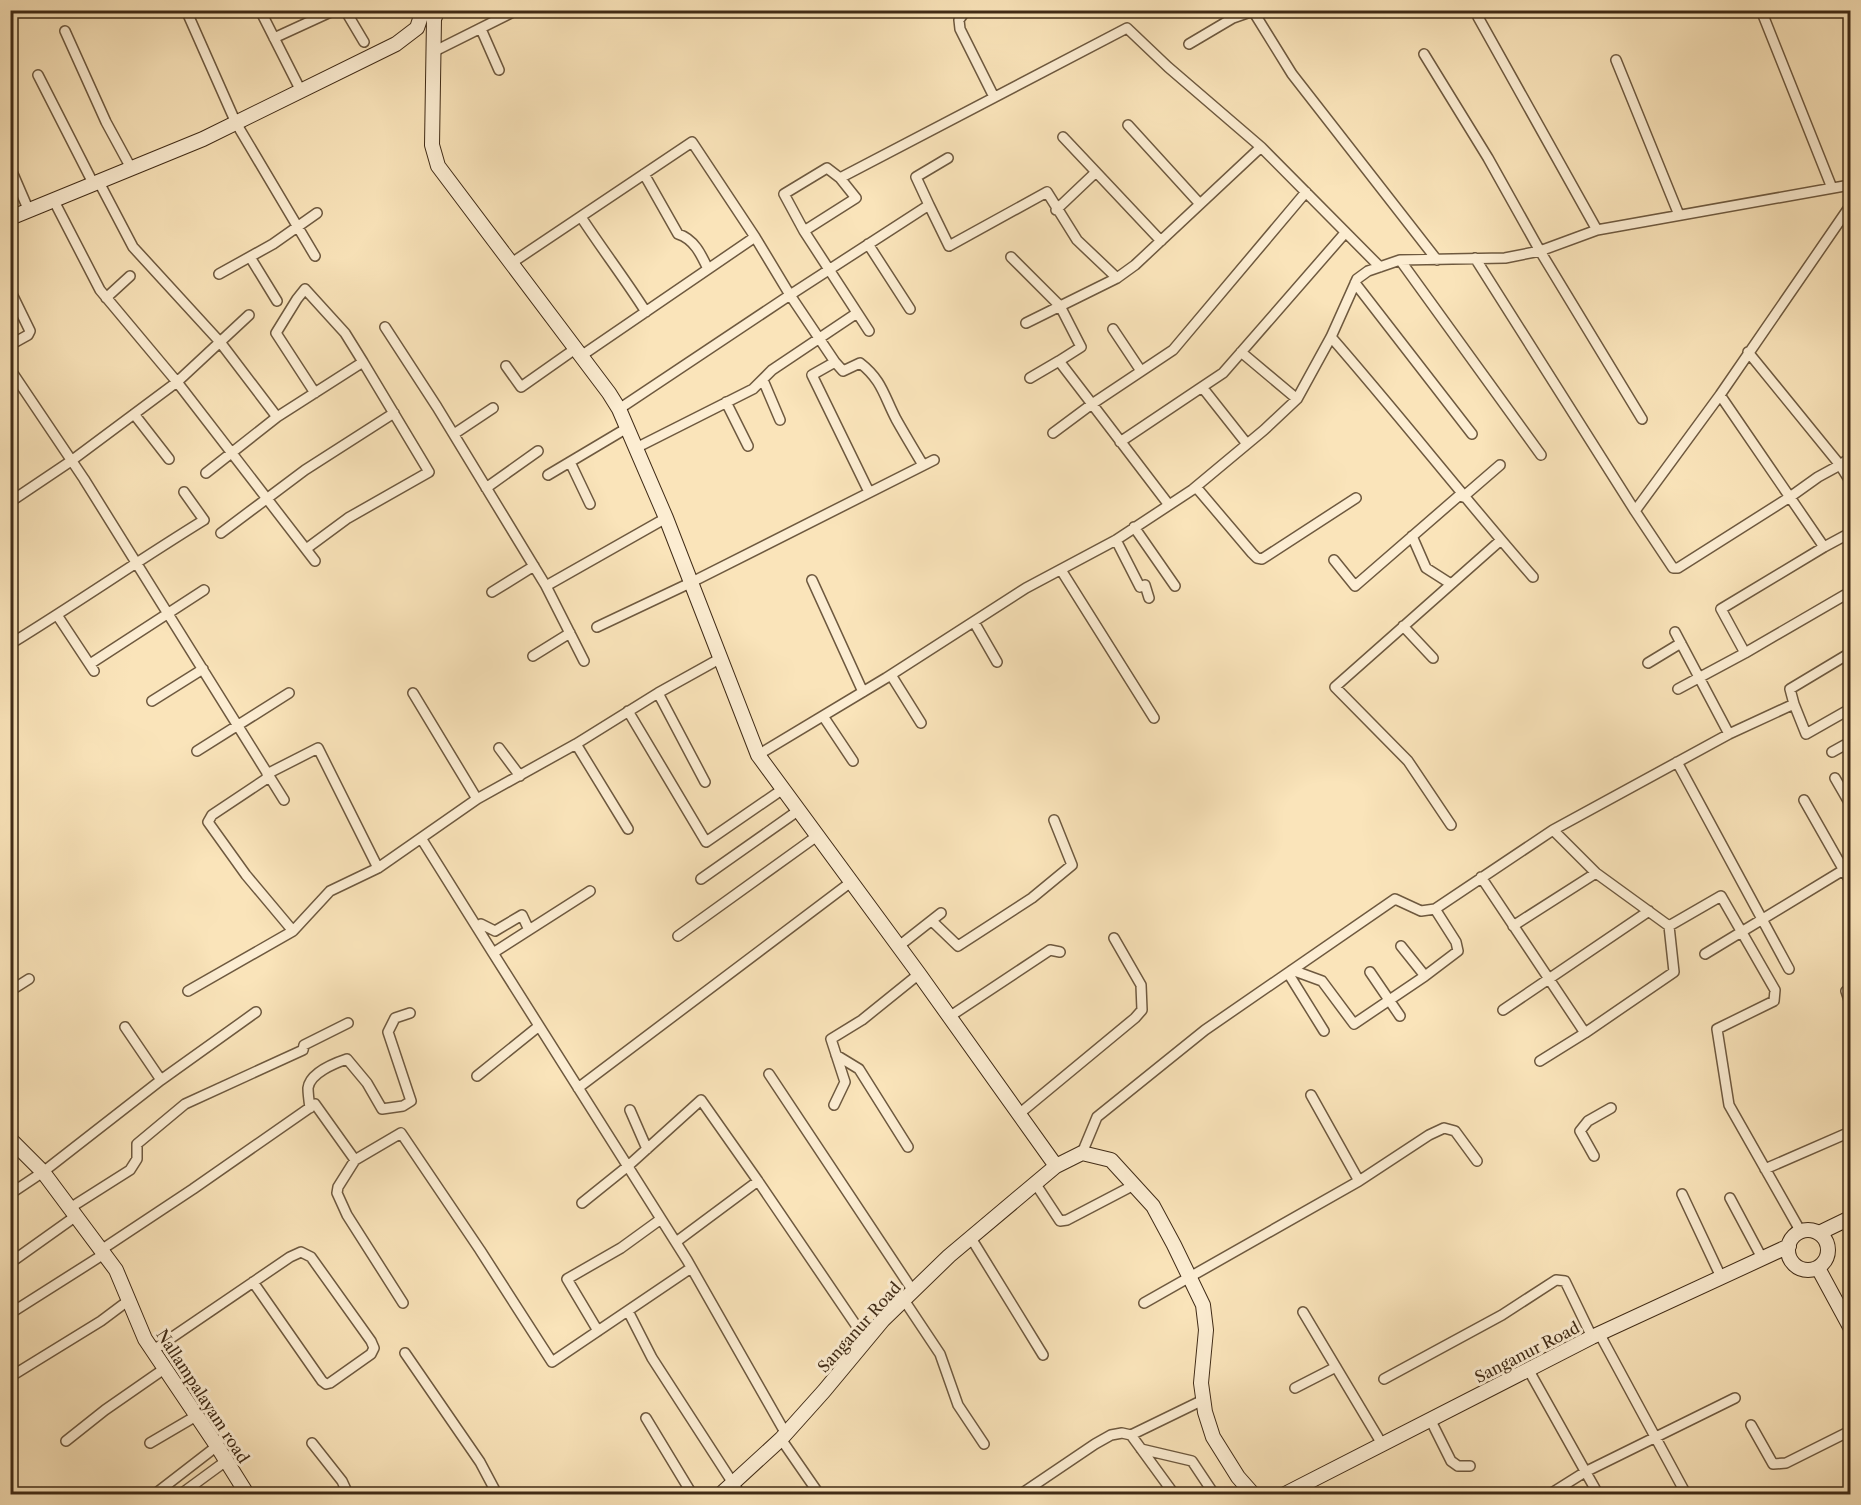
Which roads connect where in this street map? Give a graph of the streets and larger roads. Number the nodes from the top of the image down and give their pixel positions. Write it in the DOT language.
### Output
graph roads {
  1 [pos="186,10"];
  2 [pos="260,10"];
  3 [pos="335,10"];
  4 [pos="345,10"];
  5 [pos="423,10"];
  6 [pos="438,10"];
  7 [pos="517,10"];
  8 [pos="966,10"];
  9 [pos="1761,10"];
  10 [pos="1231,14"];
  11 [pos="1478,17"];
  12 [pos="481,28"];
  13 [pos="65,31"];
  14 [pos="274,38"];
  15 [pos="364,42"];
  16 [pos="1189,44"];
  17 [pos="433,52"];
  18 [pos="1424,54"];
  19 [pos="1616,60"];
  20 [pos="499,70"];
  21 [pos="38,75"];
  22 [pos="301,91"];
  23 [pos="994,97"];
  24 [pos="236,123"];
  25 [pos="1128,125"];
  26 [pos="1063,137"];
  27 [pos="1261,147"];
  28 [pos="948,158"];
  29 [pos="10,167"];
  30 [pos="131,168"];
  31 [pos="1096,172"];
  32 [pos="644,174"];
  33 [pos="840,178"];
  34 [pos="93,183"];
  35 [pos="1851,184"];
  36 [pos="1832,188"];
  37 [pos="1306,192"];
  38 [pos="54,201"];
  39 [pos="1200,204"];
  40 [pos="929,205"];
  41 [pos="1851,206"];
  42 [pos="1056,210"];
  43 [pos="29,211"];
  44 [pos="317,213"];
  45 [pos="1679,215"];
  46 [pos="581,216"];
  47 [pos="10,218"];
  48 [pos="297,226"];
  49 [pos="1597,230"];
  50 [pos="804,231"];
  51 [pos="1345,233"];
  52 [pos="754,237"];
  53 [pos="1161,241"];
  54 [pos="868,244"];
  55 [pos="1540,251"];
  56 [pos="250,256"];
  57 [pos="315,256"];
  58 [pos="1011,257"];
  59 [pos="1475,258"];
  60 [pos="1400,260"];
  61 [pos="1437,260"];
  62 [pos="510,264"];
  63 [pos="1380,267"];
  64 [pos="708,269"];
  65 [pos="829,269"];
  66 [pos="219,274"];
  67 [pos="130,276"];
  68 [pos="1116,278"];
  69 [pos="1355,283"];
  70 [pos="10,290"];
  71 [pos="790,295"];
  72 [pos="106,298"];
  73 [pos="277,301"];
  74 [pos="1060,306"];
  75 [pos="910,309"];
  76 [pos="646,312"];
  77 [pos="857,313"];
  78 [pos="249,315"];
  79 [pos="1026,323"];
  80 [pos="385,327"];
  81 [pos="1113,329"];
  82 [pos="869,331"];
  83 [pos="1331,337"];
  84 [pos="819,338"];
  85 [pos="220,342"];
  86 [pos="10,345"];
  87 [pos="1241,352"];
  88 [pos="1748,352"];
  89 [pos="578,353"];
  90 [pos="363,362"];
  91 [pos="835,362"];
  92 [pos="1059,362"];
  93 [pos="506,366"];
  94 [pos="10,369"];
  95 [pos="1141,371"];
  96 [pos="1030,378"];
  97 [pos="763,380"];
  98 [pos="177,382"];
  99 [pos="1202,387"];
  100 [pos="315,393"];
  101 [pos="1720,395"];
  102 [pos="1297,399"];
  103 [pos="726,402"];
  104 [pos="1092,404"];
  105 [pos="493,408"];
  106 [pos="619,409"];
  107 [pos="394,413"];
  108 [pos="134,414"];
  109 [pos="277,417"];
  110 [pos="1642,419"];
  111 [pos="780,420"];
  112 [pos="627,428"];
  113 [pos="1053,433"];
  114 [pos="454,434"];
  115 [pos="1472,434"];
  116 [pos="1120,442"];
  117 [pos="1247,444"];
  118 [pos="748,446"];
  119 [pos="636,448"];
  120 [pos="538,451"];
  121 [pos="231,452"];
  122 [pos="1541,455"];
  123 [pos="1851,458"];
  124 [pos="169,459"];
  125 [pos="71,460"];
  126 [pos="934,460"];
  127 [pos="570,462"];
  128 [pos="923,465"];
  129 [pos="1500,465"];
  130 [pos="1840,465"];
  131 [pos="206,473"];
  132 [pos="548,475"];
  133 [pos="1851,481"];
  134 [pos="1196,487"];
  135 [pos="486,488"];
  136 [pos="184,492"];
  137 [pos="869,492"];
  138 [pos="1462,495"];
  139 [pos="1790,497"];
  140 [pos="267,498"];
  141 [pos="1356,498"];
  142 [pos="10,502"];
  143 [pos="590,504"];
  144 [pos="1169,506"];
  145 [pos="1635,511"];
  146 [pos="666,518"];
  147 [pos="1134,528"];
  148 [pos="221,533"];
  149 [pos="1851,533"];
  150 [pos="1412,536"];
  151 [pos="1116,540"];
  152 [pos="1501,540"];
  153 [pos="1824,546"];
  154 [pos="306,549"];
  155 [pos="1334,560"];
  156 [pos="315,561"];
  157 [pos="135,563"];
  158 [pos="534,566"];
  159 [pos="1061,570"];
  160 [pos="1533,577"];
  161 [pos="812,580"];
  162 [pos="690,583"];
  163 [pos="1451,585"];
  164 [pos="546,586"];
  165 [pos="1174,586"];
  166 [pos="204,590"];
  167 [pos="492,592"];
  168 [pos="1851,592"];
  169 [pos="1149,598"];
  170 [pos="167,614"];
  171 [pos="57,615"];
  172 [pos="974,622"];
  173 [pos="1403,626"];
  174 [pos="597,627"];
  175 [pos="1675,632"];
  176 [pos="570,633"];
  177 [pos="10,641"];
  178 [pos="1681,643"];
  179 [pos="1745,653"];
  180 [pos="1851,653"];
  181 [pos="532,656"];
  182 [pos="1433,657"];
  183 [pos="721,658"];
  184 [pos="584,661"];
  185 [pos="997,662"];
  186 [pos="1648,663"];
  187 [pos="203,669"];
  188 [pos="891,675"];
  189 [pos="1699,677"];
  190 [pos="1678,689"];
  191 [pos="863,692"];
  192 [pos="289,693"];
  193 [pos="412,693"];
  194 [pos="658,693"];
  195 [pos="152,701"];
  196 [pos="1794,704"];
  197 [pos="1851,710"];
  198 [pos="628,711"];
  199 [pos="823,716"];
  200 [pos="1155,718"];
  201 [pos="921,723"];
  202 [pos="238,726"];
  203 [pos="1729,734"];
  204 [pos="1851,742"];
  205 [pos="576,744"];
  206 [pos="499,748"];
  207 [pos="197,751"];
  208 [pos="1832,752"];
  209 [pos="758,755"];
  210 [pos="853,761"];
  211 [pos="1677,762"];
  212 [pos="268,776"];
  213 [pos="520,776"];
  214 [pos="1835,778"];
  215 [pos="705,782"];
  216 [pos="783,789"];
  217 [pos="477,799"];
  218 [pos="284,800"];
  219 [pos="1804,800"];
  220 [pos="1851,804"];
  221 [pos="799,810"];
  222 [pos="1054,820"];
  223 [pos="1451,825"];
  224 [pos="628,829"];
  225 [pos="1553,830"];
  226 [pos="817,836"];
  227 [pos="421,838"];
  228 [pos="378,868"];
  229 [pos="1848,868"];
  230 [pos="1596,873"];
  231 [pos="1481,877"];
  232 [pos="701,879"];
  233 [pos="1851,881"];
  234 [pos="851,882"];
  235 [pos="590,891"];
  236 [pos="1435,909"];
  237 [pos="1649,911"];
  238 [pos="941,913"];
  239 [pos="1763,920"];
  240 [pos="932,921"];
  241 [pos="481,924"];
  242 [pos="1513,926"];
  243 [pos="1669,926"];
  244 [pos="530,930"];
  245 [pos="293,932"];
  246 [pos="1741,932"];
  247 [pos="678,936"];
  248 [pos="1114,938"];
  249 [pos="899,946"];
  250 [pos="1401,946"];
  251 [pos="1060,952"];
  252 [pos="493,953"];
  253 [pos="1705,954"];
  254 [pos="1789,969"];
  255 [pos="1290,971"];
  256 [pos="1370,972"];
  257 [pos="919,974"];
  258 [pos="1425,976"];
  259 [pos="29,979"];
  260 [pos="1549,979"];
  261 [pos="10,991"];
  262 [pos="188,991"];
  263 [pos="1846,991"];
  264 [pos="1389,1000"];
  265 [pos="1851,1004"];
  266 [pos="1503,1010"];
  267 [pos="256,1012"];
  268 [pos="410,1013"];
  269 [pos="1400,1016"];
  270 [pos="949,1017"];
  271 [pos="348,1023"];
  272 [pos="539,1026"];
  273 [pos="125,1027"];
  274 [pos="1324,1031"];
  275 [pos="1585,1033"];
  276 [pos="836,1055"];
  277 [pos="1540,1061"];
  278 [pos="769,1074"];
  279 [pos="477,1076"];
  280 [pos="161,1080"];
  281 [pos="578,1088"];
  282 [pos="1311,1095"];
  283 [pos="834,1105"];
  284 [pos="309,1108"];
  285 [pos="1611,1108"];
  286 [pos="630,1110"];
  287 [pos="1019,1114"];
  288 [pos="1851,1132"];
  289 [pos="10,1139"];
  290 [pos="908,1147"];
  291 [pos="647,1149"];
  292 [pos="1082,1154"];
  293 [pos="1594,1156"];
  294 [pos="355,1160"];
  295 [pos="1477,1161"];
  296 [pos="628,1166"];
  297 [pos="1056,1166"];
  298 [pos="1765,1169"];
  299 [pos="43,1172"];
  300 [pos="758,1181"];
  301 [pos="1359,1181"];
  302 [pos="1035,1183"];
  303 [pos="1134,1185"];
  304 [pos="10,1194"];
  305 [pos="1682,1194"];
  306 [pos="1730,1198"];
  307 [pos="582,1203"];
  308 [pos="73,1212"];
  309 [pos="661,1219"];
  310 [pos="1845,1221"];
  311 [pos="1801,1232"];
  312 [pos="1819,1233"];
  313 [pos="971,1238"];
  314 [pos="676,1242"];
  315 [pos="1789,1246"];
  316 [pos="1828,1251"];
  317 [pos="103,1252"];
  318 [pos="1765,1256"];
  319 [pos="10,1263"];
  320 [pos="1794,1264"];
  321 [pos="691,1268"];
  322 [pos="1818,1268"];
  323 [pos="1190,1277"];
  324 [pos="1721,1277"];
  325 [pos="253,1282"];
  326 [pos="908,1296"];
  327 [pos="129,1300"];
  328 [pos="403,1302"];
  329 [pos="1144,1303"];
  330 [pos="628,1311"];
  331 [pos="1304,1312"];
  332 [pos="11,1313"];
  333 [pos="1851,1327"];
  334 [pos="598,1330"];
  335 [pos="1595,1335"];
  336 [pos="866,1340"];
  337 [pos="152,1351"];
  338 [pos="405,1353"];
  339 [pos="1043,1355"];
  340 [pos="1335,1366"];
  341 [pos="164,1369"];
  342 [pos="1528,1369"];
  343 [pos="10,1377"];
  344 [pos="1384,1379"];
  345 [pos="1295,1388"];
  346 [pos="1735,1398"];
  347 [pos="1203,1400"];
  348 [pos="196,1416"];
  349 [pos="646,1418"];
  350 [pos="1431,1419"];
  351 [pos="1751,1425"];
  352 [pos="1851,1431"];
  353 [pos="1131,1435"];
  354 [pos="783,1436"];
  355 [pos="1656,1436"];
  356 [pos="66,1441"];
  357 [pos="150,1443"];
  358 [pos="312,1443"];
  359 [pos="984,1444"];
  360 [pos="1382,1444"];
  361 [pos="217,1446"];
  362 [pos="1141,1449"];
  363 [pos="226,1461"];
  364 [pos="1470,1466"];
  365 [pos="1585,1472"];
  366 [pos="736,1489"];
  367 [pos="155,1494"];
  368 [pos="181,1494"];
  369 [pos="247,1494"];
  370 [pos="348,1494"];
  371 [pos="497,1494"];
  372 [pos="692,1494"];
  373 [pos="721,1494"];
  374 [pos="819,1494"];
  375 [pos="1021,1494"];
  376 [pos="1174,1494"];
  377 [pos="1214,1494"];
  378 [pos="1253,1494"];
  379 [pos="1285,1494"];
  380 [pos="1550,1494"];
  381 [pos="1598,1494"];
  382 [pos="1686,1494"];
  1 -- 24 [label="street"];
  2 -- 14 [label="street"];
  3 -- 14 [label="street"];
  4 -- 15 [label="street"];
  5 -- 22 [label="street"];
  6 -- 17 [label="street"];
  7 -- 12 [label="street"];
  8 -- 23 [label="street"];
  9 -- 36 [label="street"];
  10 -- 16 [label="street"];
  10 -- 61 [label="street"];
  11 -- 49 [label="street"];
  12 -- 17 [label="street"];
  12 -- 20 [label="street"];
  13 -- 30 [label="street"];
  14 -- 22 [label="street"];
  17 -- 62 [label="street"];
  18 -- 55 [label="street"];
  19 -- 45 [label="street"];
  21 -- 34 [label="street"];
  22 -- 24 [label="street"];
  23 -- 27 [label="street"];
  23 -- 33 [label="street"];
  24 -- 30 [label="street"];
  24 -- 48 [label="street"];
  25 -- 39 [label="street"];
  26 -- 31 [label="street"];
  27 -- 37 [label="street"];
  27 -- 39 [label="street"];
  28 -- 40 [label="street"];
  29 -- 43 [label="street"];
  30 -- 34 [label="street"];
  31 -- 42 [label="street"];
  31 -- 53 [label="street"];
  32 -- 46 [label="street"];
  32 -- 52 [label="street"];
  32 -- 64 [label="street"];
  33 -- 50 [label="street"];
  33 -- 50 [label="street"];
  34 -- 38 [label="street"];
  34 -- 85 [label="street"];
  35 -- 36 [label="street"];
  36 -- 45 [label="street"];
  37 -- 51 [label="street"];
  37 -- 95 [label="street"];
  38 -- 43 [label="street"];
  38 -- 72 [label="street"];
  39 -- 53 [label="street"];
  40 -- 42 [label="street"];
  40 -- 54 [label="street"];
  41 -- 88 [label="street"];
  42 -- 68 [label="street"];
  43 -- 47 [label="street"];
  44 -- 48 [label="street"];
  45 -- 49 [label="street"];
  46 -- 62 [label="street"];
  46 -- 76 [label="street"];
  48 -- 56 [label="street"];
  48 -- 57 [label="street"];
  49 -- 55 [label="street"];
  50 -- 65 [label="street"];
  51 -- 63 [label="street"];
  51 -- 87 [label="street"];
  52 -- 64 [label="street"];
  52 -- 71 [label="street"];
  53 -- 68 [label="street"];
  54 -- 65 [label="street"];
  54 -- 75 [label="street"];
  55 -- 59 [label="street"];
  55 -- 110 [label="street"];
  56 -- 66 [label="street"];
  56 -- 73 [label="street"];
  58 -- 74 [label="street"];
  59 -- 61 [label="street"];
  59 -- 145 [label="street"];
  60 -- 61 [label="street"];
  60 -- 63 [label="street"];
  60 -- 122 [label="street"];
  62 -- 89 [label="street"];
  63 -- 69 [label="street"];
  64 -- 76 [label="street"];
  65 -- 71 [label="street"];
  65 -- 77 [label="street"];
  67 -- 72 [label="street"];
  68 -- 74 [label="street"];
  69 -- 83 [label="street"];
  69 -- 115 [label="street"];
  70 -- 86 [label="street"];
  71 -- 84 [label="street"];
  71 -- 106 [label="street"];
  72 -- 98 [label="street"];
  74 -- 79 [label="street"];
  74 -- 92 [label="street"];
  76 -- 89 [label="street"];
  77 -- 82 [label="street"];
  77 -- 84 [label="street"];
  78 -- 85 [label="street"];
  80 -- 114 [label="street"];
  81 -- 95 [label="street"];
  83 -- 102 [label="street"];
  83 -- 138 [label="street"];
  84 -- 91 [label="street"];
  84 -- 97 [label="street"];
  85 -- 98 [label="street"];
  85 -- 109 [label="street"];
  87 -- 99 [label="street"];
  87 -- 102 [label="street"];
  88 -- 101 [label="street"];
  88 -- 130 [label="street"];
  89 -- 93 [label="street"];
  89 -- 106 [label="street"];
  90 -- 100 [label="street"];
  90 -- 100 [label="street"];
  90 -- 107 [label="street"];
  91 -- 128 [label="street"];
  91 -- 137 [label="street"];
  92 -- 96 [label="street"];
  92 -- 104 [label="street"];
  94 -- 125 [label="street"];
  95 -- 104 [label="street"];
  97 -- 103 [label="street"];
  97 -- 111 [label="street"];
  98 -- 108 [label="street"];
  98 -- 121 [label="street"];
  99 -- 116 [label="street"];
  99 -- 117 [label="street"];
  100 -- 109 [label="street"];
  101 -- 139 [label="street"];
  101 -- 145 [label="street"];
  102 -- 117 [label="street"];
  103 -- 118 [label="street"];
  103 -- 119 [label="street"];
  104 -- 113 [label="street"];
  104 -- 116 [label="street"];
  105 -- 114 [label="street"];
  106 -- 112 [label="street"];
  107 -- 140 [label="street"];
  107 -- 154 [label="street"];
  108 -- 124 [label="street"];
  108 -- 125 [label="street"];
  109 -- 121 [label="street"];
  112 -- 119 [label="street"];
  112 -- 127 [label="street"];
  114 -- 135 [label="street"];
  116 -- 144 [label="street"];
  117 -- 134 [label="street"];
  119 -- 146 [label="street"];
  120 -- 135 [label="street"];
  121 -- 131 [label="street"];
  121 -- 140 [label="street"];
  123 -- 130 [label="street"];
  125 -- 142 [label="street"];
  125 -- 157 [label="street"];
  126 -- 128 [label="street"];
  127 -- 132 [label="street"];
  127 -- 143 [label="street"];
  128 -- 137 [label="street"];
  129 -- 138 [label="street"];
  130 -- 133 [label="street"];
  130 -- 139 [label="street"];
  134 -- 141 [label="street"];
  134 -- 144 [label="street"];
  135 -- 158 [label="street"];
  136 -- 157 [label="street"];
  137 -- 162 [label="street"];
  138 -- 150 [label="street"];
  138 -- 152 [label="street"];
  139 -- 145 [label="street"];
  139 -- 153 [label="street"];
  140 -- 148 [label="street"];
  140 -- 154 [label="street"];
  144 -- 147 [label="street"];
  146 -- 162 [label="street"];
  146 -- 164 [label="street"];
  147 -- 151 [label="street"];
  147 -- 165 [label="street"];
  149 -- 153 [label="street"];
  150 -- 155 [label="street"];
  150 -- 163 [label="street"];
  151 -- 159 [label="street"];
  151 -- 169 [label="street"];
  152 -- 160 [label="street"];
  152 -- 163 [label="street"];
  153 -- 179 [label="street"];
  154 -- 156 [label="street"];
  157 -- 170 [label="street"];
  157 -- 171 [label="street"];
  158 -- 164 [label="street"];
  158 -- 167 [label="street"];
  159 -- 172 [label="street"];
  159 -- 200 [label="street"];
  161 -- 191 [label="street"];
  162 -- 174 [label="street"];
  162 -- 183 [label="street"];
  163 -- 173 [label="street"];
  164 -- 176 [label="street"];
  166 -- 170 [label="street"];
  168 -- 179 [label="street"];
  170 -- 171 [label="street"];
  170 -- 187 [label="street"];
  171 -- 177 [label="street"];
  172 -- 185 [label="street"];
  172 -- 188 [label="street"];
  173 -- 182 [label="street"];
  173 -- 223 [label="street"];
  175 -- 178 [label="street"];
  176 -- 181 [label="street"];
  176 -- 184 [label="street"];
  178 -- 186 [label="street"];
  178 -- 189 [label="street"];
  179 -- 189 [label="street"];
  180 -- 196 [label="street"];
  183 -- 194 [label="street"];
  183 -- 209 [label="street"];
  187 -- 195 [label="street"];
  187 -- 202 [label="street"];
  188 -- 191 [label="street"];
  188 -- 201 [label="street"];
  189 -- 190 [label="street"];
  189 -- 203 [label="street"];
  191 -- 199 [label="street"];
  192 -- 202 [label="street"];
  193 -- 217 [label="street"];
  194 -- 198 [label="street"];
  194 -- 215 [label="street"];
  196 -- 197 [label="street"];
  196 -- 203 [label="street"];
  198 -- 205 [label="street"];
  198 -- 216 [label="street"];
  199 -- 209 [label="street"];
  199 -- 210 [label="street"];
  202 -- 207 [label="street"];
  202 -- 212 [label="street"];
  203 -- 211 [label="street"];
  204 -- 208 [label="street"];
  205 -- 213 [label="street"];
  205 -- 224 [label="street"];
  206 -- 213 [label="street"];
  209 -- 216 [label="street"];
  211 -- 225 [label="street"];
  211 -- 239 [label="street"];
  212 -- 218 [label="street"];
  212 -- 228 [label="street"];
  212 -- 245 [label="street"];
  213 -- 217 [label="street"];
  214 -- 220 [label="street"];
  216 -- 221 [label="street"];
  217 -- 227 [label="street"];
  219 -- 229 [label="street"];
  221 -- 226 [label="street"];
  221 -- 232 [label="street"];
  222 -- 240 [label="street"];
  225 -- 230 [label="street"];
  225 -- 231 [label="street"];
  226 -- 234 [label="street"];
  226 -- 247 [label="street"];
  227 -- 228 [label="street"];
  227 -- 252 [label="street"];
  228 -- 245 [label="street"];
  229 -- 233 [label="street"];
  229 -- 239 [label="street"];
  230 -- 237 [label="street"];
  230 -- 242 [label="street"];
  231 -- 236 [label="street"];
  231 -- 242 [label="street"];
  234 -- 249 [label="street"];
  234 -- 281 [label="street"];
  235 -- 244 [label="street"];
  236 -- 255 [label="street"];
  236 -- 258 [label="street"];
  237 -- 243 [label="street"];
  237 -- 260 [label="street"];
  238 -- 240 [label="street"];
  239 -- 246 [label="street"];
  239 -- 254 [label="street"];
  240 -- 249 [label="street"];
  241 -- 244 [label="street"];
  242 -- 260 [label="street"];
  243 -- 246 [label="street"];
  243 -- 275 [label="street"];
  244 -- 252 [label="street"];
  245 -- 262 [label="street"];
  246 -- 253 [label="street"];
  246 -- 298 [label="street"];
  248 -- 287 [label="street"];
  249 -- 257 [label="street"];
  250 -- 258 [label="street"];
  251 -- 270 [label="street"];
  252 -- 272 [label="street"];
  255 -- 264 [label="street"];
  255 -- 274 [label="street"];
  255 -- 292 [label="street"];
  256 -- 264 [label="street"];
  257 -- 270 [label="street"];
  257 -- 276 [label="street"];
  258 -- 264 [label="street"];
  259 -- 261 [label="street"];
  260 -- 266 [label="street"];
  260 -- 275 [label="street"];
  263 -- 265 [label="street"];
  264 -- 269 [label="street"];
  267 -- 280 [label="street"];
  268 -- 284 [label="street"];
  270 -- 287 [label="street"];
  271 -- 308 [label="street"];
  272 -- 279 [label="street"];
  272 -- 281 [label="street"];
  273 -- 280 [label="street"];
  275 -- 277 [label="street"];
  276 -- 283 [label="street"];
  276 -- 290 [label="street"];
  278 -- 326 [label="street"];
  280 -- 299 [label="street"];
  281 -- 296 [label="street"];
  282 -- 301 [label="street"];
  284 -- 294 [label="street"];
  284 -- 317 [label="street"];
  285 -- 293 [label="street"];
  286 -- 291 [label="street"];
  287 -- 297 [label="street"];
  288 -- 298 [label="street"];
  289 -- 299 [label="street, Nallampalayam road"];
  291 -- 296 [label="street"];
  291 -- 300 [label="street"];
  292 -- 297 [label="street, Sanganur Road"];
  292 -- 303 [label="street"];
  294 -- 328 [label="street"];
  294 -- 334 [label="street"];
  295 -- 301 [label="street"];
  296 -- 307 [label="street"];
  296 -- 309 [label="street"];
  297 -- 302 [label="street, Sanganur Road"];
  298 -- 311 [label="street"];
  299 -- 304 [label="street"];
  299 -- 308 [label="street, Nallampalayam road"];
  300 -- 314 [label="street"];
  300 -- 336 [label="street"];
  301 -- 323 [label="street"];
  302 -- 303 [label="street"];
  302 -- 313 [label="street, Sanganur Road"];
  303 -- 323 [label="street"];
  305 -- 324 [label="street"];
  306 -- 318 [label="street"];
  308 -- 317 [label="street, Nallampalayam road"];
  308 -- 319 [label="street"];
  309 -- 314 [label="street"];
  309 -- 334 [label="street"];
  310 -- 312 [label="street"];
  310 -- 316 [label="street"];
  311 -- 312 [label="street"];
  311 -- 315 [label="street"];
  312 -- 316 [label="street"];
  313 -- 326 [label="street, Sanganur Road"];
  313 -- 339 [label="street"];
  314 -- 321 [label="street"];
  315 -- 318 [label="street, Sanganur Road"];
  315 -- 320 [label="street"];
  316 -- 322 [label="street"];
  317 -- 327 [label="street, Nallampalayam road"];
  317 -- 332 [label="street"];
  318 -- 320 [label="street"];
  318 -- 324 [label="street, Sanganur Road"];
  320 -- 322 [label="street"];
  321 -- 330 [label="street"];
  321 -- 354 [label="street"];
  322 -- 333 [label="street"];
  323 -- 329 [label="street"];
  323 -- 347 [label="street"];
  324 -- 335 [label="street, Sanganur Road"];
  325 -- 325 [label="street"];
  325 -- 337 [label="street"];
  326 -- 336 [label="street, Sanganur Road"];
  326 -- 359 [label="street"];
  327 -- 337 [label="street, Nallampalayam road"];
  327 -- 343 [label="street"];
  330 -- 334 [label="street"];
  330 -- 366 [label="street"];
  331 -- 340 [label="street"];
  335 -- 342 [label="street, Sanganur Road"];
  335 -- 344 [label="street"];
  335 -- 355 [label="street"];
  336 -- 354 [label="street, Sanganur Road"];
  337 -- 341 [label="street, Nallampalayam road"];
  338 -- 371 [label="street"];
  340 -- 345 [label="street"];
  340 -- 360 [label="street"];
  341 -- 348 [label="street, Nallampalayam road"];
  341 -- 356 [label="street"];
  342 -- 350 [label="street, Sanganur Road"];
  342 -- 365 [label="street"];
  346 -- 355 [label="street"];
  347 -- 353 [label="street"];
  347 -- 378 [label="street"];
  348 -- 357 [label="street"];
  348 -- 361 [label="street, Nallampalayam road"];
  349 -- 372 [label="street"];
  350 -- 360 [label="street, Sanganur Road"];
  350 -- 364 [label="street"];
  351 -- 352 [label="street"];
  353 -- 362 [label="street"];
  353 -- 375 [label="street"];
  354 -- 366 [label="street, Sanganur Road"];
  354 -- 374 [label="street"];
  355 -- 365 [label="street"];
  355 -- 382 [label="street"];
  358 -- 370 [label="street"];
  360 -- 379 [label="street, Sanganur Road"];
  361 -- 363 [label="street, Nallampalayam road"];
  361 -- 367 [label="street"];
  362 -- 376 [label="street"];
  362 -- 377 [label="street"];
  363 -- 368 [label="street"];
  363 -- 369 [label="street, Nallampalayam road"];
  365 -- 380 [label="street"];
  365 -- 381 [label="street"];
  366 -- 373 [label="street, Sanganur Road"];
}
